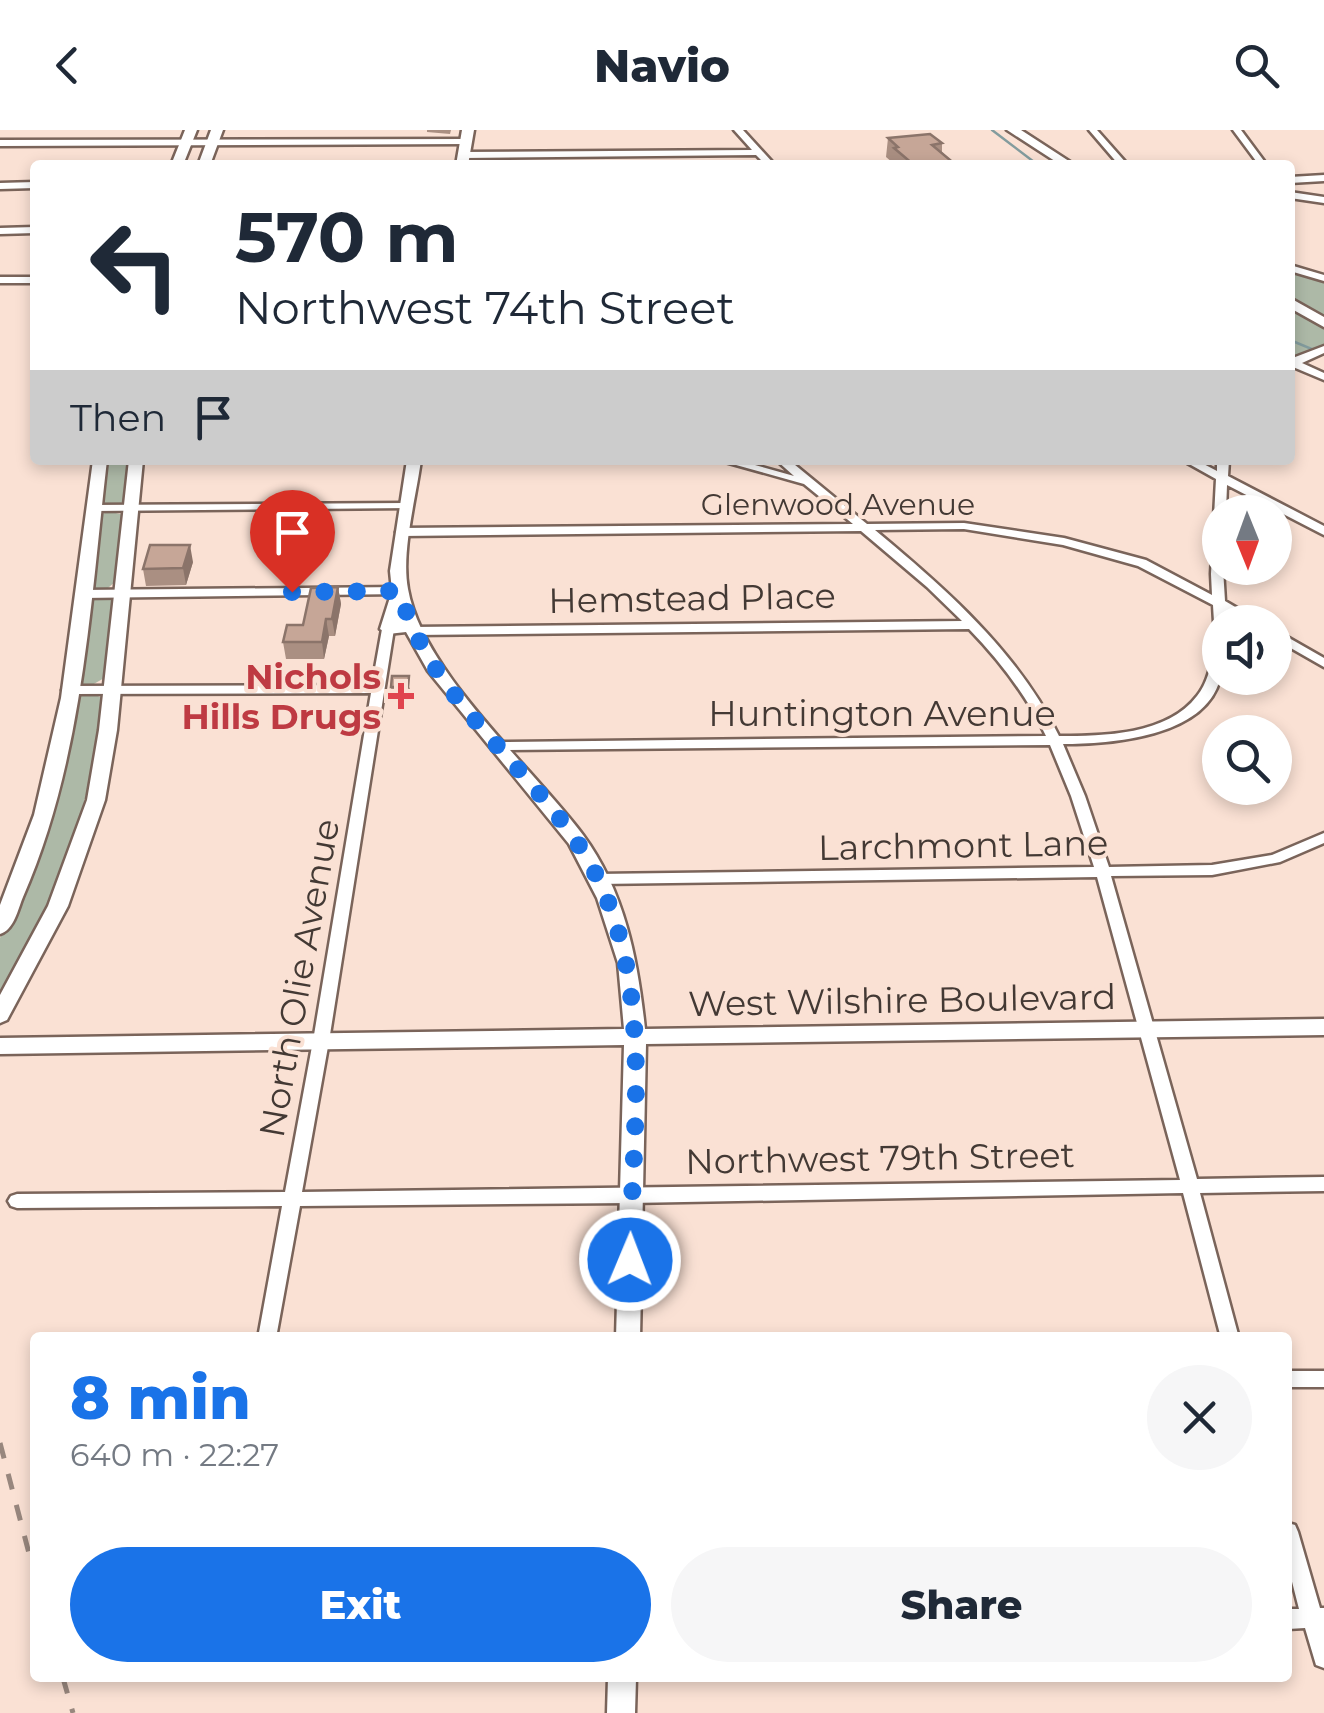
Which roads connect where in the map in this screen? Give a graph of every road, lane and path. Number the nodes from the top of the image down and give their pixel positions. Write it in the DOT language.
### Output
graph roads {
  1 [pos="350,130"];
  2 [pos="738,130"];
  3 [pos="1013,130"];
  4 [pos="1093,130"];
  5 [pos="1237,130"];
  6 [pos="467,135"];
  7 [pos="189,136"];
  8 [pos="215,136"];
  9 [pos="347,142"];
  10 [pos="0,143"];
  11 [pos="760,152"];
  12 [pos="179,160"];
  13 [pos="206,160"];
  14 [pos="463,160"];
  15 [pos="767,160"];
  16 [pos="1062,160"];
  17 [pos="1120,160"];
  18 [pos="1259,160"];
  19 [pos="1324,178"];
  20 [pos="1295,180"];
  21 [pos="30,185"];
  22 [pos="0,186"];
  23 [pos="1295,196"];
  24 [pos="1324,200"];
  25 [pos="0,230"];
  26 [pos="30,230"];
  27 [pos="1295,269"];
  28 [pos="1324,278"];
  29 [pos="0,280"];
  30 [pos="30,280"];
  31 [pos="1295,305"];
  32 [pos="1324,322"];
  33 [pos="1320,351"];
  34 [pos="1295,361"];
  35 [pos="1295,365"];
  36 [pos="1324,378"];
  37 [pos="99,465"];
  38 [pos="135,465"];
  39 [pos="413,465"];
  40 [pos="742,465"];
  41 [pos="788,465"];
  42 [pos="1198,465"];
  43 [pos="1221,465"];
  44 [pos="1219,476"];
  45 [pos="810,484"];
  46 [pos="406,506"];
  47 [pos="131,507"];
  48 [pos="94,508"];
  49 [pos="861,527"];
  50 [pos="1324,530"];
  51 [pos="402,532"];
  52 [pos="400,591"];
  53 [pos="82,594"];
  54 [pos="122,594"];
  55 [pos="1220,602"];
  56 [pos="1225,605"];
  57 [pos="971,624"];
  58 [pos="388,629"];
  59 [pos="412,629"];
  60 [pos="1292,644"];
  61 [pos="1324,663"];
  62 [pos="378,688"];
  63 [pos="70,690"];
  64 [pos="112,690"];
  65 [pos="1208,695"];
  66 [pos="1056,742"];
  67 [pos="500,746"];
  68 [pos="1324,838"];
  69 [pos="1103,874"];
  70 [pos="598,879"];
  71 [pos="0,927"];
  72 [pos="0,1015"];
  73 [pos="1324,1027"];
  74 [pos="1149,1030"];
  75 [pos="635,1036"];
  76 [pos="321,1041"];
  77 [pos="0,1046"];
  78 [pos="1190,1184"];
  79 [pos="1324,1184"];
  80 [pos="631,1196"];
  81 [pos="292,1198"];
  82 [pos="17,1201"];
  83 [pos="268,1332"];
  84 [pos="628,1332"];
  85 [pos="1228,1332"];
  86 [pos="1324,1378"];
  87 [pos="1292,1379"];
  88 [pos="1292,1543"];
  89 [pos="1292,1618"];
  90 [pos="1319,1618"];
  91 [pos="1324,1658"];
  92 [pos="622,1682"];
  93 [pos="621,1713"];
  1 -- 9 [label="street"];
  2 -- 11 [label="street"];
  3 -- 16 [label="street"];
  4 -- 17 [label="street"];
  5 -- 18 [label="street"];
  6 -- 9 [label="street"];
  6 -- 14 [label="street"];
  7 -- 8 [label="street"];
  7 -- 10 [label="street"];
  7 -- 12 [label="street"];
  8 -- 9 [label="street"];
  8 -- 13 [label="street"];
  11 -- 14 [label="street"];
  11 -- 15 [label="street"];
  19 -- 20 [label="street"];
  21 -- 22 [label="street"];
  23 -- 24 [label="street"];
  25 -- 26 [label="street"];
  27 -- 28 [label="street"];
  29 -- 30 [label="street"];
  31 -- 32 [label="street"];
  33 -- 34 [label="street"];
  35 -- 36 [label="street"];
  37 -- 48 [label="street"];
  38 -- 47 [label="street"];
  39 -- 46 [label="street"];
  40 -- 45 [label="street"];
  41 -- 45 [label="street"];
  42 -- 44 [label="street"];
  43 -- 44 [label="street"];
  44 -- 50 [label="street"];
  44 -- 55 [label="street"];
  45 -- 49 [label="street"];
  46 -- 47 [label="street"];
  46 -- 51 [label="street"];
  47 -- 48 [label="street"];
  47 -- 54 [label="street"];
  48 -- 53 [label="street"];
  49 -- 51 [label="street, Glenwood Avenue"];
  49 -- 55 [label="street, Glenwood Avenue"];
  49 -- 57 [label="street"];
  51 -- 52 [label="street"];
  52 -- 54 [label="street"];
  52 -- 58 [label="street"];
  52 -- 59 [label="street"];
  53 -- 54 [label="street"];
  53 -- 63 [label="street"];
  54 -- 64 [label="street"];
  55 -- 56 [label="street, Glenwood Avenue"];
  57 -- 59 [label="street, Hemstead Place"];
  57 -- 66 [label="street"];
  58 -- 59 [label="street"];
  58 -- 62 [label="street, North Olie Avenue"];
  59 -- 67 [label="street"];
  60 -- 61 [label="street"];
  62 -- 64 [label="street"];
  62 -- 76 [label="street, North Olie Avenue"];
  63 -- 64 [label="street"];
  63 -- 71 [label="street"];
  64 -- 72 [label="street"];
  65 -- 66 [label="street, Huntington Avenue"];
  66 -- 67 [label="street, Huntington Avenue"];
  66 -- 69 [label="street"];
  67 -- 70 [label="street"];
  68 -- 69 [label="street, Larchmont Lane"];
  69 -- 70 [label="street, Larchmont Lane"];
  69 -- 74 [label="street"];
  70 -- 75 [label="street"];
  73 -- 74 [label="street, West Wilshire Boulevard"];
  74 -- 75 [label="street, West Wilshire Boulevard"];
  74 -- 78 [label="street"];
  75 -- 76 [label="street, West Wilshire Boulevard"];
  75 -- 80 [label="street"];
  76 -- 77 [label="street, West Wilshire Boulevard"];
  76 -- 81 [label="street, North Olie Avenue"];
  78 -- 79 [label="street, Northwest 79th Street"];
  78 -- 80 [label="street, Northwest 79th Street"];
  78 -- 85 [label="street"];
  80 -- 81 [label="street, Northwest 79th Street"];
  80 -- 84 [label="street"];
  81 -- 82 [label="street, Northwest 79th Street"];
  81 -- 83 [label="street, North Olie Avenue"];
  86 -- 87 [label="street"];
  88 -- 90 [label="street"];
  89 -- 90 [label="street"];
  90 -- 91 [label="street"];
  92 -- 93 [label="street"];
}
